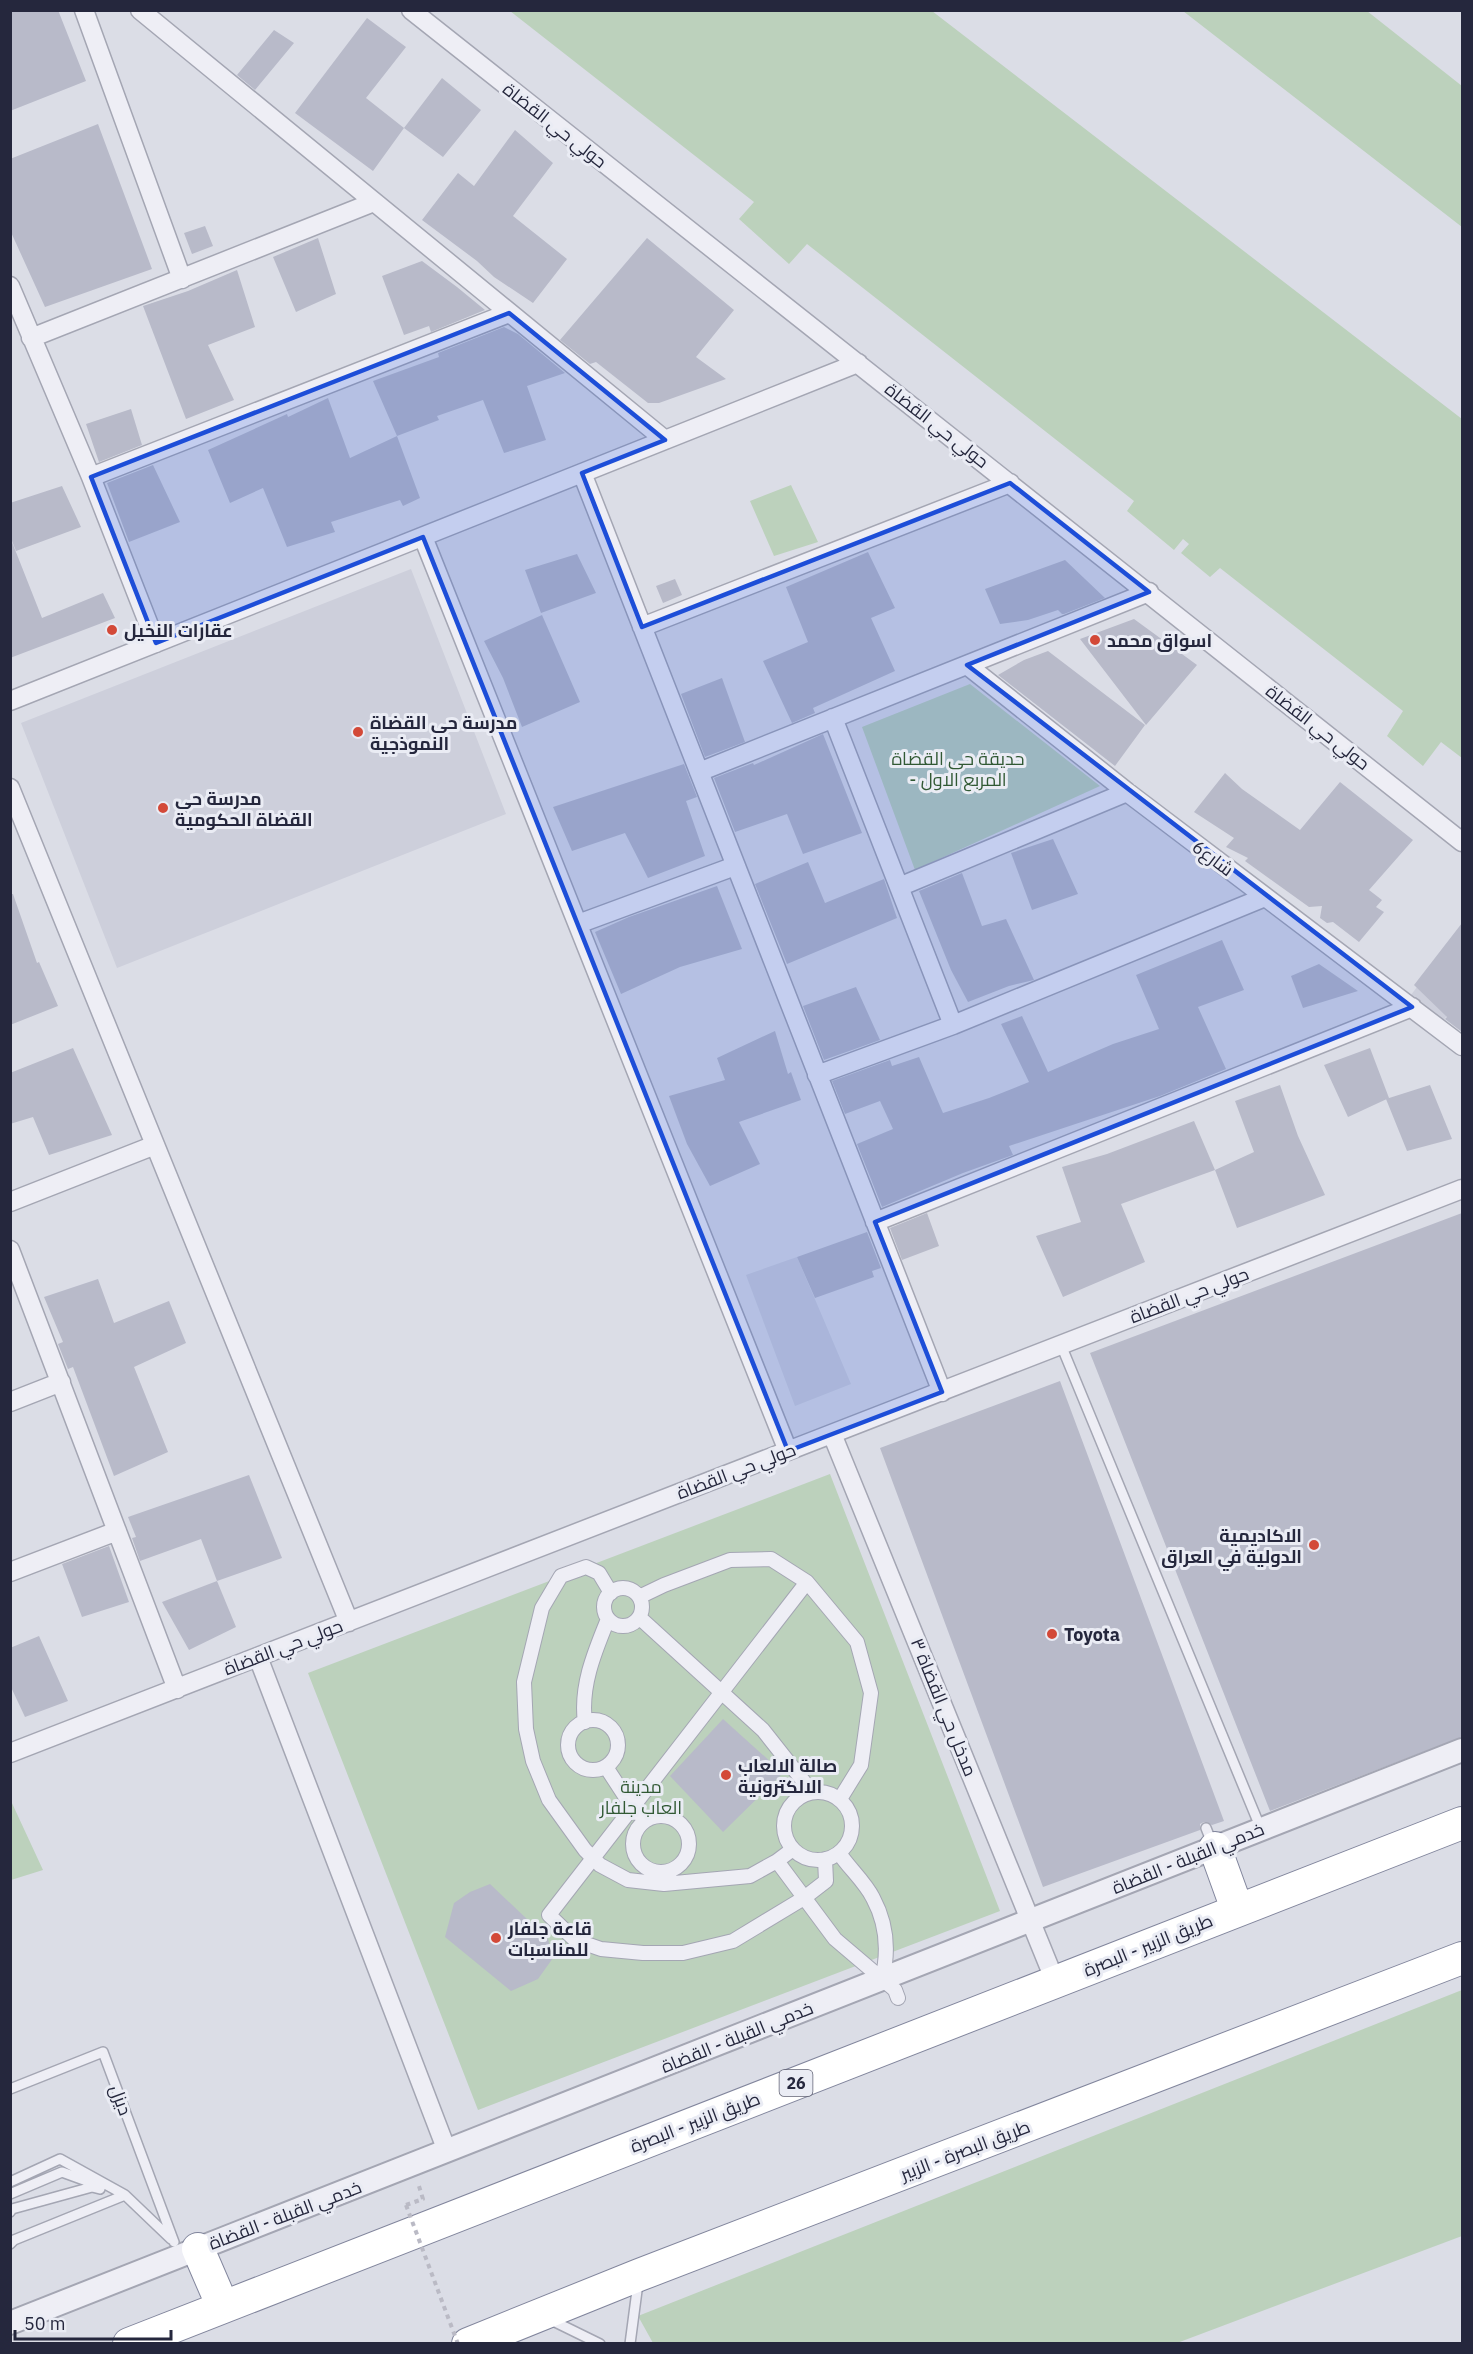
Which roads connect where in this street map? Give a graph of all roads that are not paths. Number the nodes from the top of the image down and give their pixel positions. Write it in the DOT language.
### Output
graph roads {
  1 [pos="84,10"];
  2 [pos="140,10"];
  3 [pos="411,10"];
  4 [pos="374,202"];
  5 [pos="182,279"];
  6 [pos="10,286"];
  7 [pos="509,313"];
  8 [pos="31,338"];
  9 [pos="858,363"];
  10 [pos="665,440"];
  11 [pos="582,473"];
  12 [pos="91,477"];
  13 [pos="1010,483"];
  14 [pos="423,537"];
  15 [pos="1149,592"];
  16 [pos="642,627"];
  17 [pos="156,643"];
  18 [pos="967,665"];
  19 [pos="10,701"];
  20 [pos="833,718"];
  21 [pos="699,772"];
  22 [pos="10,788"];
  23 [pos="1126,792"];
  24 [pos="1462,842"];
  25 [pos="735,866"];
  26 [pos="899,887"];
  27 [pos="1265,897"];
  28 [pos="578,924"];
  29 [pos="1412,1007"];
  30 [pos="953,1025"];
  31 [pos="1462,1046"];
  32 [pos="817,1075"];
  33 [pos="155,1145"];
  34 [pos="1462,1189"];
  35 [pos="10,1202"];
  36 [pos="875,1222"];
  37 [pos="10,1250"];
  38 [pos="1061,1345"];
  39 [pos="61,1382"];
  40 [pos="942,1392"];
  41 [pos="10,1402"];
  42 [pos="832,1434"];
  43 [pos="788,1451"];
  44 [pos="117,1531"];
  45 [pos="10,1572"];
  46 [pos="807,1582"];
  47 [pos="611,1593"];
  48 [pos="639,1597"];
  49 [pos="640,1618"];
  50 [pos="608,1619"];
  51 [pos="349,1622"];
  52 [pos="258,1657"];
  53 [pos="177,1689"];
  54 [pos="721,1692"];
  55 [pos="585,1722"];
  56 [pos="1462,1750"];
  57 [pos="10,1753"];
  58 [pos="606,1767"];
  59 [pos="812,1792"];
  60 [pos="840,1799"];
  61 [pos="632,1807"];
  62 [pos="642,1823"];
  63 [pos="1462,1823"];
  64 [pos="1262,1829"];
  65 [pos="1210,1838"];
  66 [pos="793,1849"];
  67 [pos="839,1853"];
  68 [pos="593,1858"];
  69 [pos="825,1859"];
  70 [pos="777,1861"];
  71 [pos="804,1898"];
  72 [pos="1238,1910"];
  73 [pos="1031,1920"];
  74 [pos="1462,1958"];
  75 [pos="882,1979"];
  76 [pos="1055,1982"];
  77 [pos="898,1998"];
  78 [pos="10,2089"];
  79 [pos="447,2151"];
  80 [pos="10,2182"];
  81 [pos="10,2194"];
  82 [pos="125,2195"];
  83 [pos="10,2212"];
  84 [pos="10,2244"];
  85 [pos="186,2246"];
  86 [pos="639,2275"];
  87 [pos="223,2307"];
  88 [pos="539,2314"];
  89 [pos="10,2324"];
  90 [pos="129,2343"];
  91 [pos="468,2343"];
  92 [pos="600,2343"];
  93 [pos="630,2343"];
  1 -- 5 [label="street"];
  2 -- 4 [label="street"];
  3 -- 9 [label="street, حولي حي القضاة"];
  4 -- 5 [label="street"];
  4 -- 7 [label="street"];
  5 -- 8 [label="street"];
  6 -- 8 [label="street"];
  7 -- 10 [label="street"];
  7 -- 12 [label="street"];
  8 -- 12 [label="street"];
  9 -- 10 [label="street"];
  9 -- 13 [label="street, حولي حي القضاة"];
  10 -- 11 [label="street"];
  11 -- 14 [label="street"];
  11 -- 16 [label="street"];
  12 -- 17 [label="street"];
  13 -- 15 [label="street, حولي حي القضاة"];
  13 -- 16 [label="street"];
  14 -- 17 [label="street"];
  14 -- 28 [label="street"];
  15 -- 18 [label="street"];
  15 -- 24 [label="street, حولي حي القضاة"];
  16 -- 21 [label="street"];
  17 -- 19 [label="street"];
  18 -- 20 [label="street"];
  18 -- 23 [label="street, شارع6"];
  20 -- 21 [label="street"];
  20 -- 26 [label="street"];
  21 -- 25 [label="street"];
  22 -- 33 [label="street"];
  23 -- 26 [label="street"];
  23 -- 27 [label="street, شارع6"];
  25 -- 28 [label="street"];
  25 -- 32 [label="street"];
  26 -- 30 [label="street"];
  27 -- 29 [label="street, شارع6"];
  27 -- 30 [label="street"];
  28 -- 43 [label="street"];
  29 -- 31 [label="street, شارع6"];
  29 -- 36 [label="street"];
  30 -- 32 [label="street"];
  32 -- 36 [label="street"];
  33 -- 35 [label="street"];
  33 -- 51 [label="street"];
  34 -- 38 [label="street, حولي حي القضاة"];
  36 -- 40 [label="street"];
  37 -- 39 [label="street"];
  38 -- 40 [label="street, حولي حي القضاة"];
  38 -- 64 [label="lane"];
  39 -- 41 [label="street"];
  39 -- 44 [label="street"];
  40 -- 42 [label="street, حولي حي القضاة"];
  42 -- 43 [label="street, حولي حي القضاة"];
  42 -- 73 [label="street, مدخل حي القضاة ٣"];
  43 -- 51 [label="street, حولي حي القضاة"];
  44 -- 45 [label="street"];
  44 -- 53 [label="street"];
  46 -- 48 [label="street"];
  46 -- 54 [label="street"];
  46 -- 60 [label="street"];
  47 -- 48 [label="street"];
  47 -- 50 [label="street"];
  47 -- 68 [label="street"];
  48 -- 49 [label="street"];
  49 -- 50 [label="street"];
  49 -- 54 [label="street"];
  50 -- 55 [label="street"];
  51 -- 52 [label="street, حولي حي القضاة"];
  52 -- 53 [label="street, حولي حي القضاة"];
  52 -- 79 [label="street"];
  53 -- 57 [label="street, حولي حي القضاة"];
  54 -- 59 [label="street"];
  54 -- 61 [label="street"];
  55 -- 58 [label="street"];
  55 -- 58 [label="street"];
  56 -- 64 [label="street, خدمي القبلة - القضاة"];
  58 -- 61 [label="street"];
  59 -- 60 [label="street"];
  59 -- 66 [label="street"];
  60 -- 67 [label="street"];
  61 -- 62 [label="street"];
  61 -- 68 [label="street"];
  62 -- 62 [label="street"];
  63 -- 72 [label="highway, طريق الزبير - البصرة / 26"];
  64 -- 65 [label="street, خدمي القبلة - القضاة"];
  65 -- 72 [label="highway"];
  65 -- 73 [label="street, خدمي القبلة - القضاة"];
  66 -- 69 [label="street"];
  66 -- 70 [label="street"];
  67 -- 69 [label="street"];
  67 -- 75 [label="street"];
  68 -- 70 [label="street"];
  68 -- 71 [label="street"];
  69 -- 71 [label="street"];
  70 -- 71 [label="street"];
  71 -- 75 [label="street"];
  72 -- 76 [label="highway, طريق الزبير - البصرة / 26"];
  73 -- 75 [label="street, خدمي القبلة - القضاة"];
  73 -- 76 [label="street, مدخل حي القضاة ٣"];
  74 -- 86 [label="highway, طريق البصرة - الزبير"];
  75 -- 77 [label="street"];
  75 -- 79 [label="street, خدمي القبلة - القضاة"];
  76 -- 87 [label="highway, طريق الزبير - البصرة / 26"];
  78 -- 85 [label="lane, ديزل"];
  79 -- 85 [label="street, خدمي القبلة - القضاة"];
  80 -- 82 [label="lane"];
  81 -- 82 [label="lane"];
  82 -- 83 [label="lane"];
  82 -- 84 [label="lane"];
  82 -- 85 [label="lane"];
  85 -- 87 [label="highway"];
  85 -- 89 [label="street, خدمي القبلة - القضاة"];
  86 -- 88 [label="highway, طريق البصرة - الزبير"];
  86 -- 93 [label="lane"];
  87 -- 90 [label="highway, طريق الزبير - البصرة / 26"];
  88 -- 91 [label="highway, طريق البصرة - الزبير"];
  88 -- 92 [label="lane"];
}
